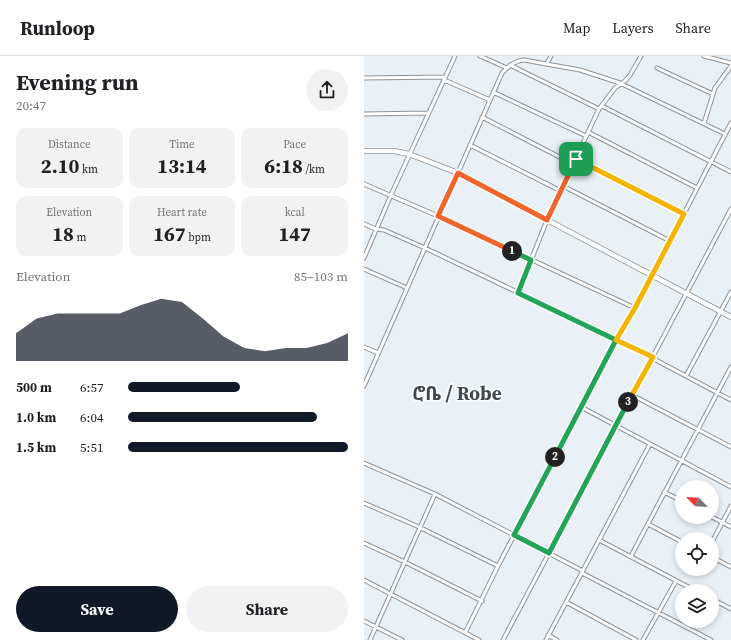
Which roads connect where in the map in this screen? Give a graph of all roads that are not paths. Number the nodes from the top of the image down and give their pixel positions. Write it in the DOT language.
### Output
graph roads {
  1 [pos="455,56"];
  2 [pos="480,56"];
  3 [pos="551,56"];
  4 [pos="641,56"];
  5 [pos="704,56"];
  6 [pos="546,63"];
  7 [pos="731,64"];
  8 [pos="510,65"];
  9 [pos="506,68"];
  10 [pos="657,68"];
  11 [pos="364,78"];
  12 [pos="444,79"];
  13 [pos="620,83"];
  14 [pos="494,92"];
  15 [pos="713,94"];
  16 [pos="490,100"];
  17 [pos="601,108"];
  18 [pos="428,113"];
  19 [pos="364,114"];
  20 [pos="482,117"];
  21 [pos="704,123"];
  22 [pos="731,123"];
  23 [pos="588,132"];
  24 [pos="725,134"];
  25 [pos="586,136"];
  26 [pos="470,146"];
  27 [pos="364,151"];
  28 [pos="409,154"];
  29 [pos="576,159"];
  30 [pos="711,162"];
  31 [pos="574,164"];
  32 [pos="731,172"];
  33 [pos="458,173"];
  34 [pos="364,184"];
  35 [pos="563,186"];
  36 [pos="697,188"];
  37 [pos="561,191"];
  38 [pos="391,195"];
  39 [pos="731,209"];
  40 [pos="684,214"];
  41 [pos="730,214"];
  42 [pos="438,216"];
  43 [pos="547,220"];
  44 [pos="364,224"];
  45 [pos="376,229"];
  46 [pos="670,241"];
  47 [pos="425,248"];
  48 [pos="364,257"];
  49 [pos="531,260"];
  50 [pos="364,269"];
  51 [pos="652,275"];
  52 [pos="407,288"];
  53 [pos="731,292"];
  54 [pos="518,293"];
  55 [pos="687,293"];
  56 [pos="635,308"];
  57 [pos="721,312"];
  58 [pos="731,317"];
  59 [pos="616,340"];
  60 [pos="364,347"];
  61 [pos="378,353"];
  62 [pos="653,358"];
  63 [pos="731,367"];
  64 [pos="686,376"];
  65 [pos="364,385"];
  66 [pos="717,393"];
  67 [pos="632,395"];
  68 [pos="731,400"];
  69 [pos="580,407"];
  70 [pos="616,426"];
  71 [pos="698,429"];
  72 [pos="650,444"];
  73 [pos="731,447"];
  74 [pos="681,460"];
  75 [pos="364,463"];
  76 [pos="731,487"];
  77 [pos="664,492"];
  78 [pos="435,494"];
  79 [pos="675,498"];
  80 [pos="364,503"];
  81 [pos="731,506"];
  82 [pos="719,520"];
  83 [pos="722,522"];
  84 [pos="648,524"];
  85 [pos="731,527"];
  86 [pos="419,528"];
  87 [pos="717,532"];
  88 [pos="514,535"];
  89 [pos="675,538"];
  90 [pos="599,540"];
  91 [pos="364,543"];
  92 [pos="549,553"];
  93 [pos="631,556"];
  94 [pos="405,562"];
  95 [pos="719,562"];
  96 [pos="498,566"];
  97 [pos="731,568"];
  98 [pos="582,572"];
  99 [pos="364,580"];
  100 [pos="676,581"];
  101 [pos="682,584"];
  102 [pos="391,594"];
  103 [pos="482,600"];
  104 [pos="566,602"];
  105 [pos="719,603"];
  106 [pos="731,609"];
  107 [pos="658,612"];
  108 [pos="364,620"];
  109 [pos="376,627"];
  110 [pos="464,633"];
  111 [pos="548,635"];
  112 [pos="370,640"];
  113 [pos="402,640"];
  114 [pos="479,640"];
  115 [pos="503,640"];
  116 [pos="546,640"];
  117 [pos="557,640"];
  118 [pos="636,640"];
  119 [pos="643,640"];
  120 [pos="711,640"];
  1 -- 12 [label="street"];
  2 -- 9 [label="street"];
  3 -- 6 [label="street"];
  4 -- 13 [label="street"];
  5 -- 7 [label="street"];
  6 -- 8 [label="street"];
  6 -- 13 [label="street"];
  7 -- 15 [label="street"];
  8 -- 9 [label="street"];
  8 -- 17 [label="street"];
  9 -- 14 [label="street"];
  10 -- 15 [label="street"];
  11 -- 12 [label="street"];
  12 -- 16 [label="street"];
  12 -- 18 [label="street"];
  13 -- 17 [label="street"];
  13 -- 21 [label="street"];
  14 -- 16 [label="street"];
  14 -- 25 [label="street"];
  15 -- 21 [label="street"];
  16 -- 20 [label="street"];
  17 -- 23 [label="street"];
  17 -- 30 [label="street"];
  18 -- 19 [label="street"];
  18 -- 28 [label="street"];
  20 -- 26 [label="street"];
  20 -- 31 [label="street"];
  21 -- 24 [label="street"];
  22 -- 24 [label="street"];
  23 -- 25 [label="street"];
  23 -- 36 [label="street"];
  24 -- 30 [label="street"];
  25 -- 29 [label="street"];
  26 -- 33 [label="street"];
  26 -- 37 [label="street"];
  27 -- 28 [label="street"];
  28 -- 33 [label="street"];
  28 -- 38 [label="street"];
  29 -- 31 [label="street"];
  29 -- 40 [label="street"];
  30 -- 32 [label="street"];
  30 -- 36 [label="street"];
  31 -- 35 [label="street"];
  33 -- 42 [label="street"];
  33 -- 43 [label="street"];
  34 -- 38 [label="street"];
  35 -- 37 [label="street"];
  35 -- 46 [label="street"];
  36 -- 40 [label="street"];
  37 -- 43 [label="street"];
  38 -- 42 [label="street"];
  38 -- 45 [label="street"];
  39 -- 41 [label="street"];
  40 -- 46 [label="street"];
  41 -- 55 [label="street"];
  42 -- 47 [label="street"];
  42 -- 49 [label="street"];
  43 -- 49 [label="street"];
  43 -- 51 [label="street"];
  44 -- 45 [label="street"];
  45 -- 47 [label="street"];
  45 -- 48 [label="street"];
  46 -- 51 [label="street"];
  47 -- 52 [label="street"];
  47 -- 54 [label="street"];
  49 -- 54 [label="street"];
  49 -- 56 [label="street"];
  50 -- 52 [label="street"];
  51 -- 55 [label="street"];
  51 -- 56 [label="street"];
  52 -- 61 [label="street"];
  53 -- 57 [label="street"];
  54 -- 59 [label="street"];
  55 -- 57 [label="street"];
  55 -- 62 [label="street"];
  56 -- 59 [label="street"];
  57 -- 58 [label="street"];
  57 -- 64 [label="street"];
  59 -- 62 [label="street"];
  59 -- 69 [label="street"];
  60 -- 61 [label="street"];
  61 -- 65 [label="street"];
  62 -- 64 [label="street"];
  62 -- 67 [label="street"];
  63 -- 66 [label="street"];
  64 -- 66 [label="street"];
  66 -- 68 [label="street"];
  66 -- 71 [label="street"];
  67 -- 70 [label="street"];
  67 -- 71 [label="street"];
  69 -- 70 [label="street"];
  69 -- 88 [label="street"];
  70 -- 72 [label="street"];
  70 -- 92 [label="street"];
  71 -- 73 [label="street"];
  71 -- 74 [label="street"];
  72 -- 74 [label="street"];
  72 -- 90 [label="street"];
  74 -- 76 [label="street"];
  74 -- 77 [label="street"];
  75 -- 78 [label="street"];
  77 -- 79 [label="street"];
  77 -- 84 [label="street"];
  78 -- 86 [label="street"];
  78 -- 88 [label="street"];
  80 -- 86 [label="street"];
  81 -- 83 [label="street"];
  82 -- 83 [label="street"];
  83 -- 85 [label="street"];
  83 -- 87 [label="street"];
  84 -- 89 [label="street"];
  84 -- 93 [label="street"];
  86 -- 94 [label="street"];
  86 -- 96 [label="street"];
  88 -- 92 [label="street"];
  88 -- 96 [label="street"];
  90 -- 93 [label="street"];
  90 -- 98 [label="street"];
  91 -- 94 [label="street"];
  92 -- 98 [label="street"];
  92 -- 115 [label="street"];
  93 -- 100 [label="street"];
  94 -- 102 [label="street"];
  94 -- 103 [label="street"];
  95 -- 97 [label="street"];
  96 -- 103 [label="street"];
  98 -- 104 [label="street"];
  98 -- 107 [label="street"];
  99 -- 102 [label="street"];
  100 -- 101 [label="street"];
  100 -- 107 [label="street"];
  102 -- 109 [label="street"];
  102 -- 110 [label="street"];
  103 -- 110 [label="street"];
  104 -- 111 [label="street"];
  104 -- 118 [label="street"];
  105 -- 106 [label="street"];
  107 -- 119 [label="street"];
  107 -- 120 [label="street"];
  108 -- 109 [label="street"];
  109 -- 112 [label="street"];
  109 -- 113 [label="street"];
  110 -- 114 [label="street"];
  111 -- 116 [label="street"];
  111 -- 117 [label="street"];
}
